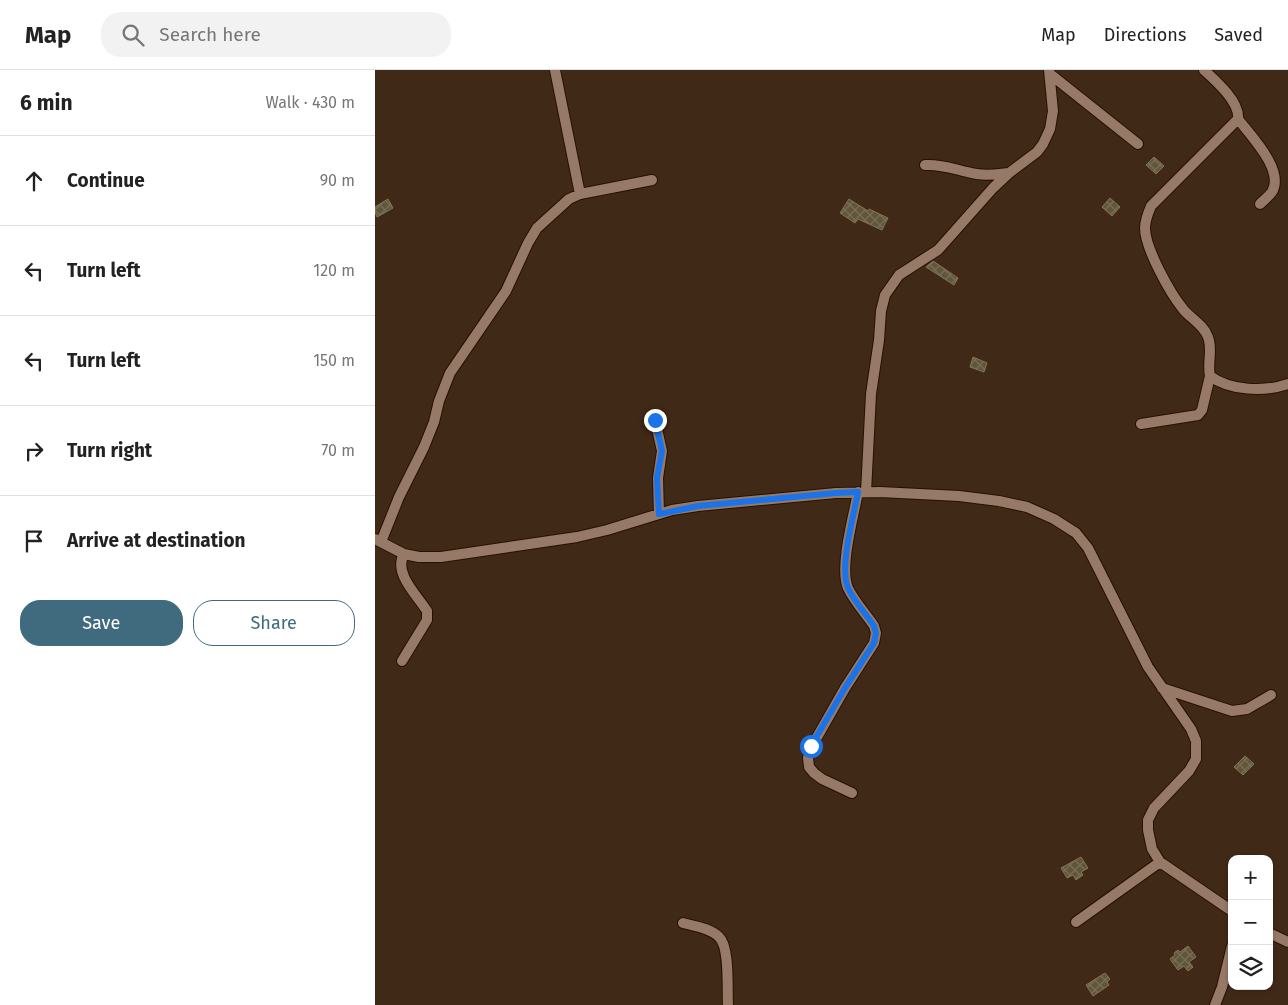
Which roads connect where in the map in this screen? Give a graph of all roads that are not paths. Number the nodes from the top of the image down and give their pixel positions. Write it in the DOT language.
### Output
graph roads {
  1 [pos="555,70"];
  2 [pos="1204,70"];
  3 [pos="1050,72"];
  4 [pos="1238,119"];
  5 [pos="1138,144"];
  6 [pos="925,165"];
  7 [pos="1009,173"];
  8 [pos="652,180"];
  9 [pos="579,194"];
  10 [pos="1260,204"];
  11 [pos="1210,376"];
  12 [pos="1288,384"];
  13 [pos="655,420"];
  14 [pos="1141,424"];
  15 [pos="862,492"];
  16 [pos="659,514"];
  17 [pos="378,541"];
  18 [pos="404,554"];
  19 [pos="402,661"];
  20 [pos="1162,688"];
  21 [pos="1271,695"];
  22 [pos="852,793"];
  23 [pos="1160,862"];
  24 [pos="1228,908"];
  25 [pos="1076,922"];
  26 [pos="683,923"];
  27 [pos="1273,935"];
  28 [pos="1288,942"];
  29 [pos="1228,962"];
  30 [pos="728,1005"];
  31 [pos="1215,1005"];
  1 -- 9 [label="street"];
  2 -- 4 [label="street"];
  3 -- 5 [label="street"];
  3 -- 7 [label="street"];
  4 -- 10 [label="street"];
  4 -- 11 [label="street"];
  6 -- 7 [label="street"];
  7 -- 15 [label="street"];
  8 -- 9 [label="street"];
  9 -- 17 [label="street"];
  11 -- 12 [label="street"];
  11 -- 14 [label="street"];
  13 -- 16 [label="street"];
  15 -- 16 [label="street"];
  15 -- 20 [label="street"];
  15 -- 22 [label="street"];
  16 -- 18 [label="street"];
  17 -- 18 [label="street"];
  18 -- 19 [label="street"];
  20 -- 21 [label="street"];
  20 -- 23 [label="street"];
  23 -- 24 [label="street"];
  23 -- 25 [label="street"];
  26 -- 30 [label="street"];
  27 -- 28 [label="street"];
  29 -- 31 [label="street"];
}
